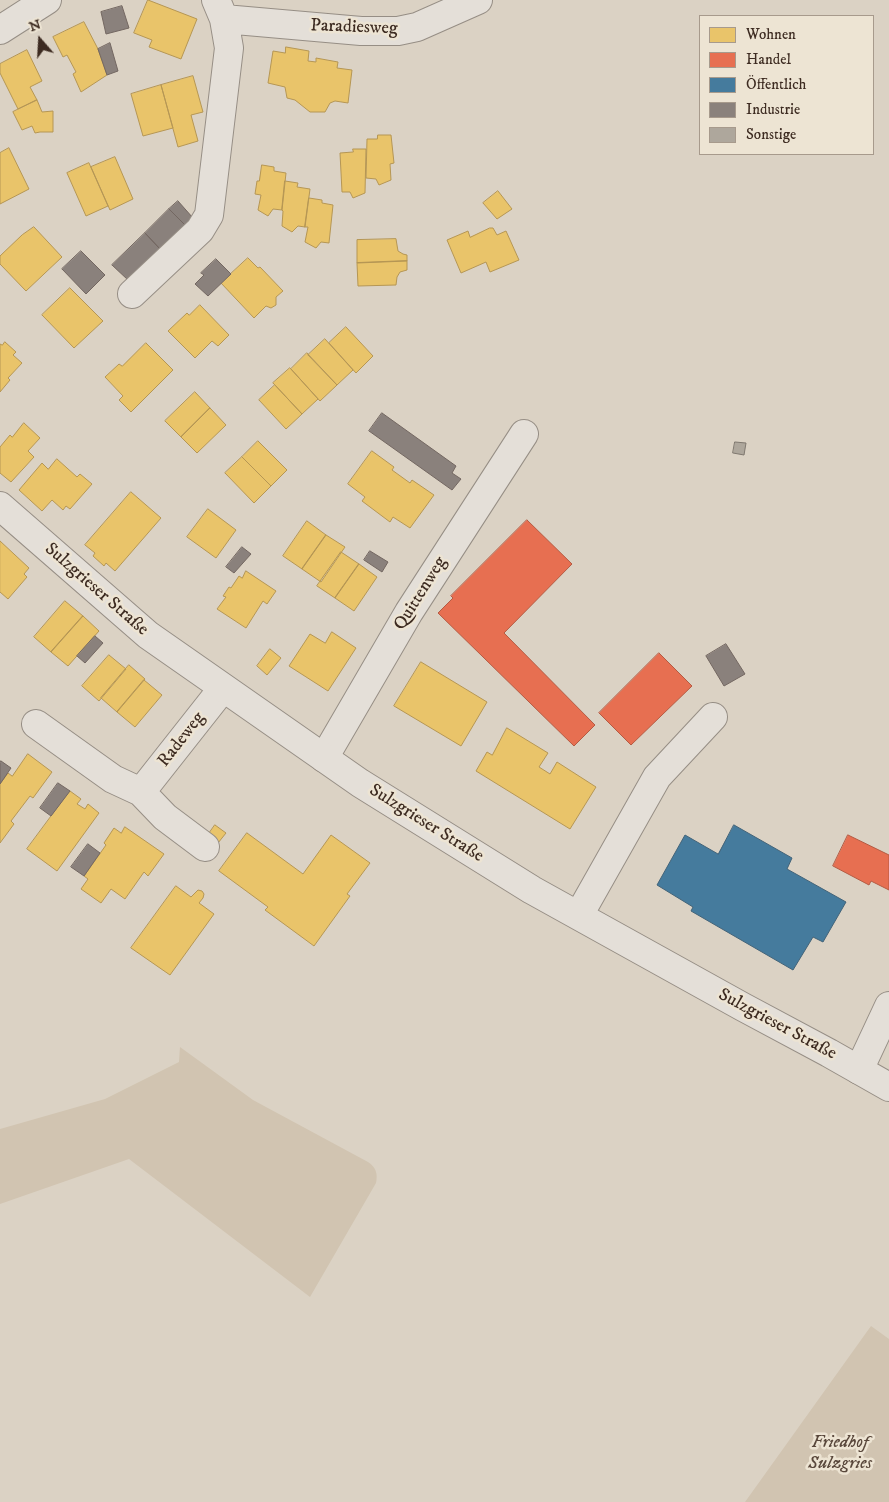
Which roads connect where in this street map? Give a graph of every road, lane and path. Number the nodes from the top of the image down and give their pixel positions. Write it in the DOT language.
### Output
graph roads {
  1 [pos="47,0"];
  2 [pos="478,0"];
  3 [pos="220,10"];
  4 [pos="0,30"];
  5 [pos="132,294"];
  6 [pos="524,434"];
  7 [pos="0,506"];
  8 [pos="223,688"];
  9 [pos="713,717"];
  10 [pos="36,724"];
  11 [pos="324,758"];
  12 [pos="141,792"];
  13 [pos="205,847"];
  14 [pos="579,915"];
  15 [pos="889,1006"];
  16 [pos="859,1070"];
  17 [pos="889,1088"];
  1 -- 4 [label="street"];
  2 -- 3 [label="street, Paradiesweg"];
  3 -- 5 [label="street, Paradiesweg"];
  6 -- 11 [label="street, Quittenweg"];
  7 -- 8 [label="street, Sulzgrieser Straße"];
  8 -- 11 [label="street, Sulzgrieser Straße"];
  8 -- 12 [label="street, Radeweg"];
  9 -- 14 [label="street"];
  10 -- 12 [label="street"];
  11 -- 14 [label="street, Sulzgrieser Straße"];
  12 -- 13 [label="street"];
  14 -- 16 [label="street, Sulzgrieser Straße"];
  15 -- 16 [label="street"];
  16 -- 17 [label="street, Sulzgrieser Straße"];
}
